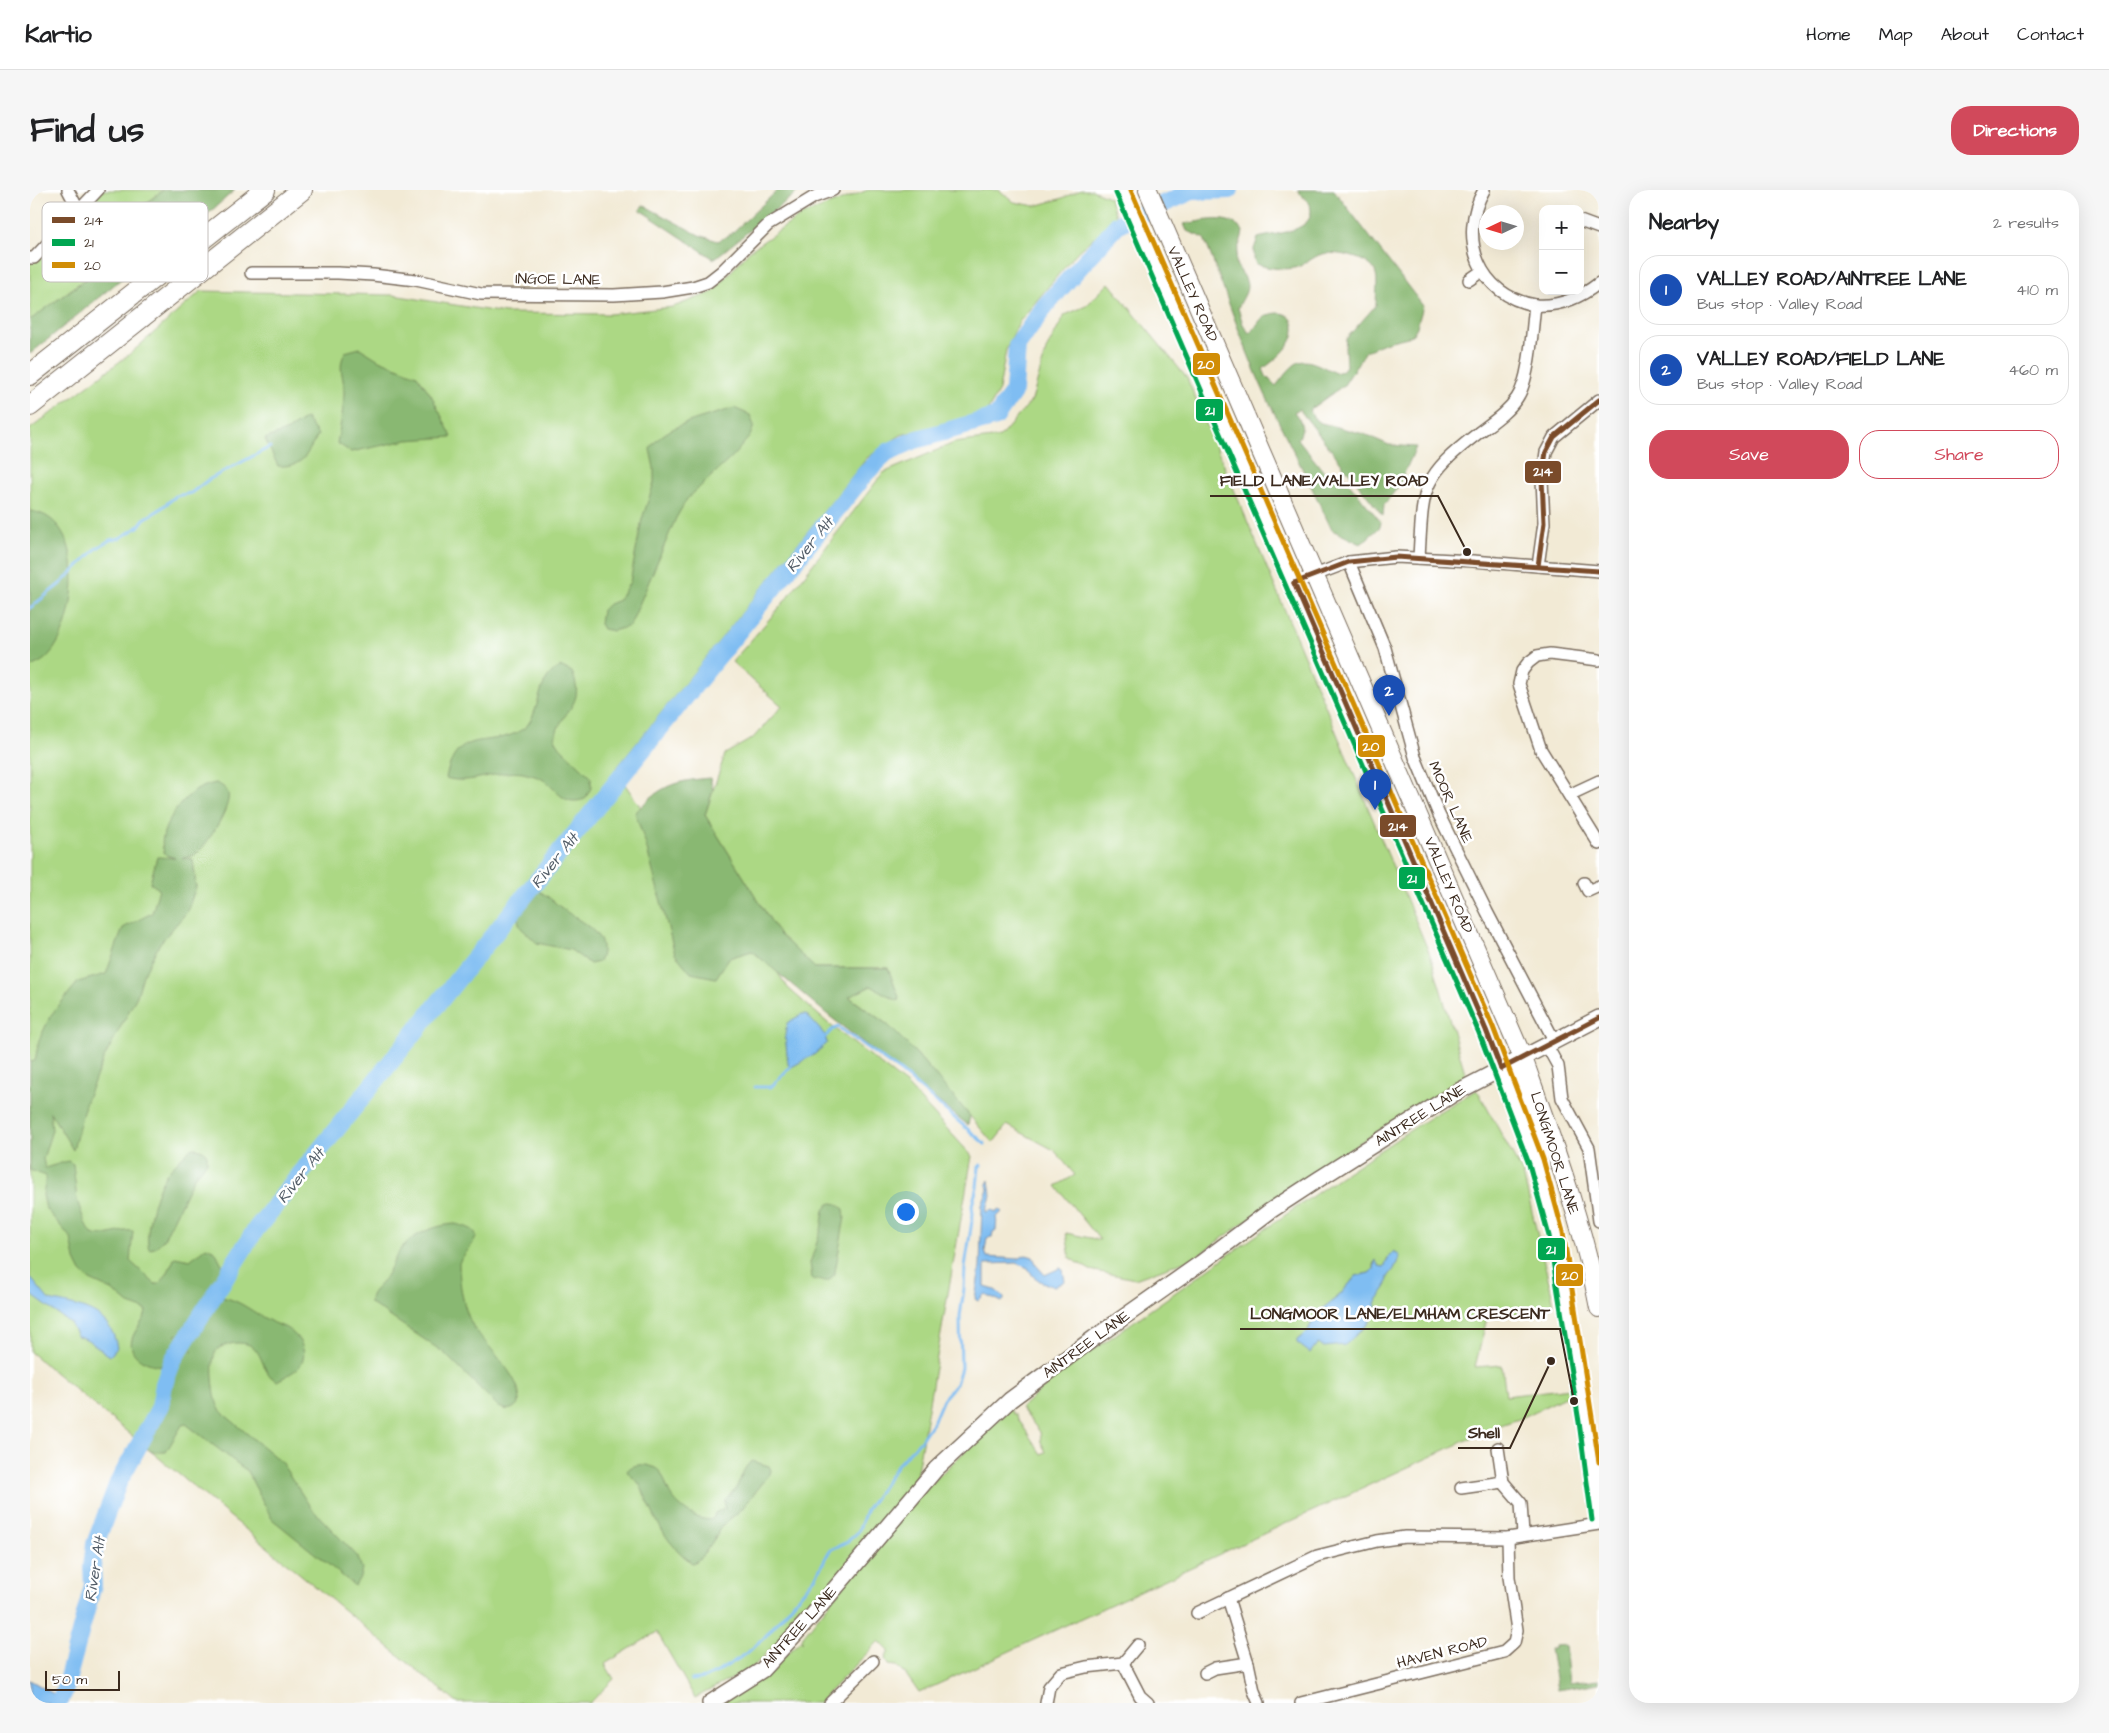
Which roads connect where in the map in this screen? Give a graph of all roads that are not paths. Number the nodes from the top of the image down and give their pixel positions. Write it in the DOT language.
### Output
graph roads {
  1 [pos="68,190"];
  2 [pos="98,190"];
  3 [pos="265,190"];
  4 [pos="302,190"];
  5 [pos="833,190"];
  6 [pos="1123,190"];
  7 [pos="1481,191"];
  8 [pos="1149,194"];
  9 [pos="74,202"];
  10 [pos="85,202"];
  11 [pos="1584,222"];
  12 [pos="1599,228"];
  13 [pos="208,235"];
  14 [pos="42,247"];
  15 [pos="32,258"];
  16 [pos="208,265"];
  17 [pos="1482,271"];
  18 [pos="251,274"];
  19 [pos="1469,280"];
  20 [pos="148,282"];
  21 [pos="186,282"];
  22 [pos="1599,282"];
  23 [pos="1535,305"];
  24 [pos="30,375"];
  25 [pos="1599,400"];
  26 [pos="30,406"];
  27 [pos="1419,558"];
  28 [pos="1349,562"];
  29 [pos="1538,566"];
  30 [pos="1599,571"];
  31 [pos="1315,574"];
  32 [pos="1294,583"];
  33 [pos="1599,660"];
  34 [pos="1599,781"];
  35 [pos="1569,795"];
  36 [pos="1599,844"];
  37 [pos="1584,883"];
  38 [pos="1599,886"];
  39 [pos="1599,1018"];
  40 [pos="1551,1044"];
  41 [pos="1523,1058"];
  42 [pos="1501,1069"];
  43 [pos="1596,1170"];
  44 [pos="1548,1198"];
  45 [pos="1599,1220"];
  46 [pos="1599,1308"];
  47 [pos="1593,1420"];
  48 [pos="1498,1448"];
  49 [pos="1503,1482"];
  50 [pos="1461,1488"];
  51 [pos="1599,1519"];
  52 [pos="1599,1524"];
  53 [pos="1523,1535"];
  54 [pos="1508,1538"];
  55 [pos="1228,1598"];
  56 [pos="1197,1613"];
  57 [pos="1138,1645"];
  58 [pos="873,1661"];
  59 [pos="1123,1663"];
  60 [pos="1248,1663"];
  61 [pos="1205,1673"];
  62 [pos="710,1703"];
  63 [pos="830,1703"];
  64 [pos="1046,1703"];
  65 [pos="1148,1703"];
  66 [pos="1259,1703"];
  67 [pos="1301,1703"];
  1 -- 9 [label="street"];
  2 -- 10 [label="street"];
  3 -- 13 [label="highway"];
  4 -- 16 [label="highway"];
  5 -- 18 [label="street, INGOE LANE"];
  6 -- 32 [label="main road, VALLEY ROAD"];
  7 -- 17 [label="street"];
  8 -- 31 [label="main road, VALLEY ROAD"];
  11 -- 12 [label="street"];
  14 -- 15 [label="street"];
  17 -- 19 [label="street"];
  17 -- 23 [label="street"];
  20 -- 24 [label="highway"];
  21 -- 26 [label="highway"];
  22 -- 23 [label="street"];
  23 -- 27 [label="street"];
  25 -- 29 [label="street"];
  27 -- 28 [label="street"];
  27 -- 29 [label="street"];
  28 -- 31 [label="street"];
  28 -- 40 [label="street, MOOR LANE"];
  29 -- 30 [label="street"];
  31 -- 32 [label="street"];
  31 -- 41 [label="main road, VALLEY ROAD"];
  32 -- 42 [label="main road, VALLEY ROAD"];
  33 -- 35 [label="street"];
  34 -- 35 [label="street"];
  35 -- 36 [label="street"];
  37 -- 38 [label="street"];
  39 -- 40 [label="main road, AINTREE LANE"];
  40 -- 41 [label="main road, AINTREE LANE"];
  40 -- 43 [label="street, LONGMOOR LANE"];
  41 -- 42 [label="main road, AINTREE LANE"];
  41 -- 44 [label="main road"];
  41 -- 46 [label="main road, LONGMOOR LANE"];
  42 -- 44 [label="main road, LONGMOOR LANE"];
  42 -- 62 [label="main road, AINTREE LANE"];
  43 -- 45 [label="street, LONGMOOR LANE"];
  44 -- 47 [label="main road, LONGMOOR LANE"];
  47 -- 51 [label="main road, LONGMOOR LANE"];
  48 -- 49 [label="street"];
  49 -- 50 [label="street"];
  49 -- 53 [label="street"];
  52 -- 53 [label="street"];
  53 -- 54 [label="street"];
  54 -- 55 [label="street"];
  54 -- 67 [label="street, HAVEN ROAD"];
  55 -- 56 [label="street"];
  55 -- 60 [label="street"];
  57 -- 59 [label="street"];
  58 -- 63 [label="street"];
  59 -- 64 [label="street"];
  59 -- 65 [label="street"];
  60 -- 61 [label="street"];
  60 -- 66 [label="street"];
}
